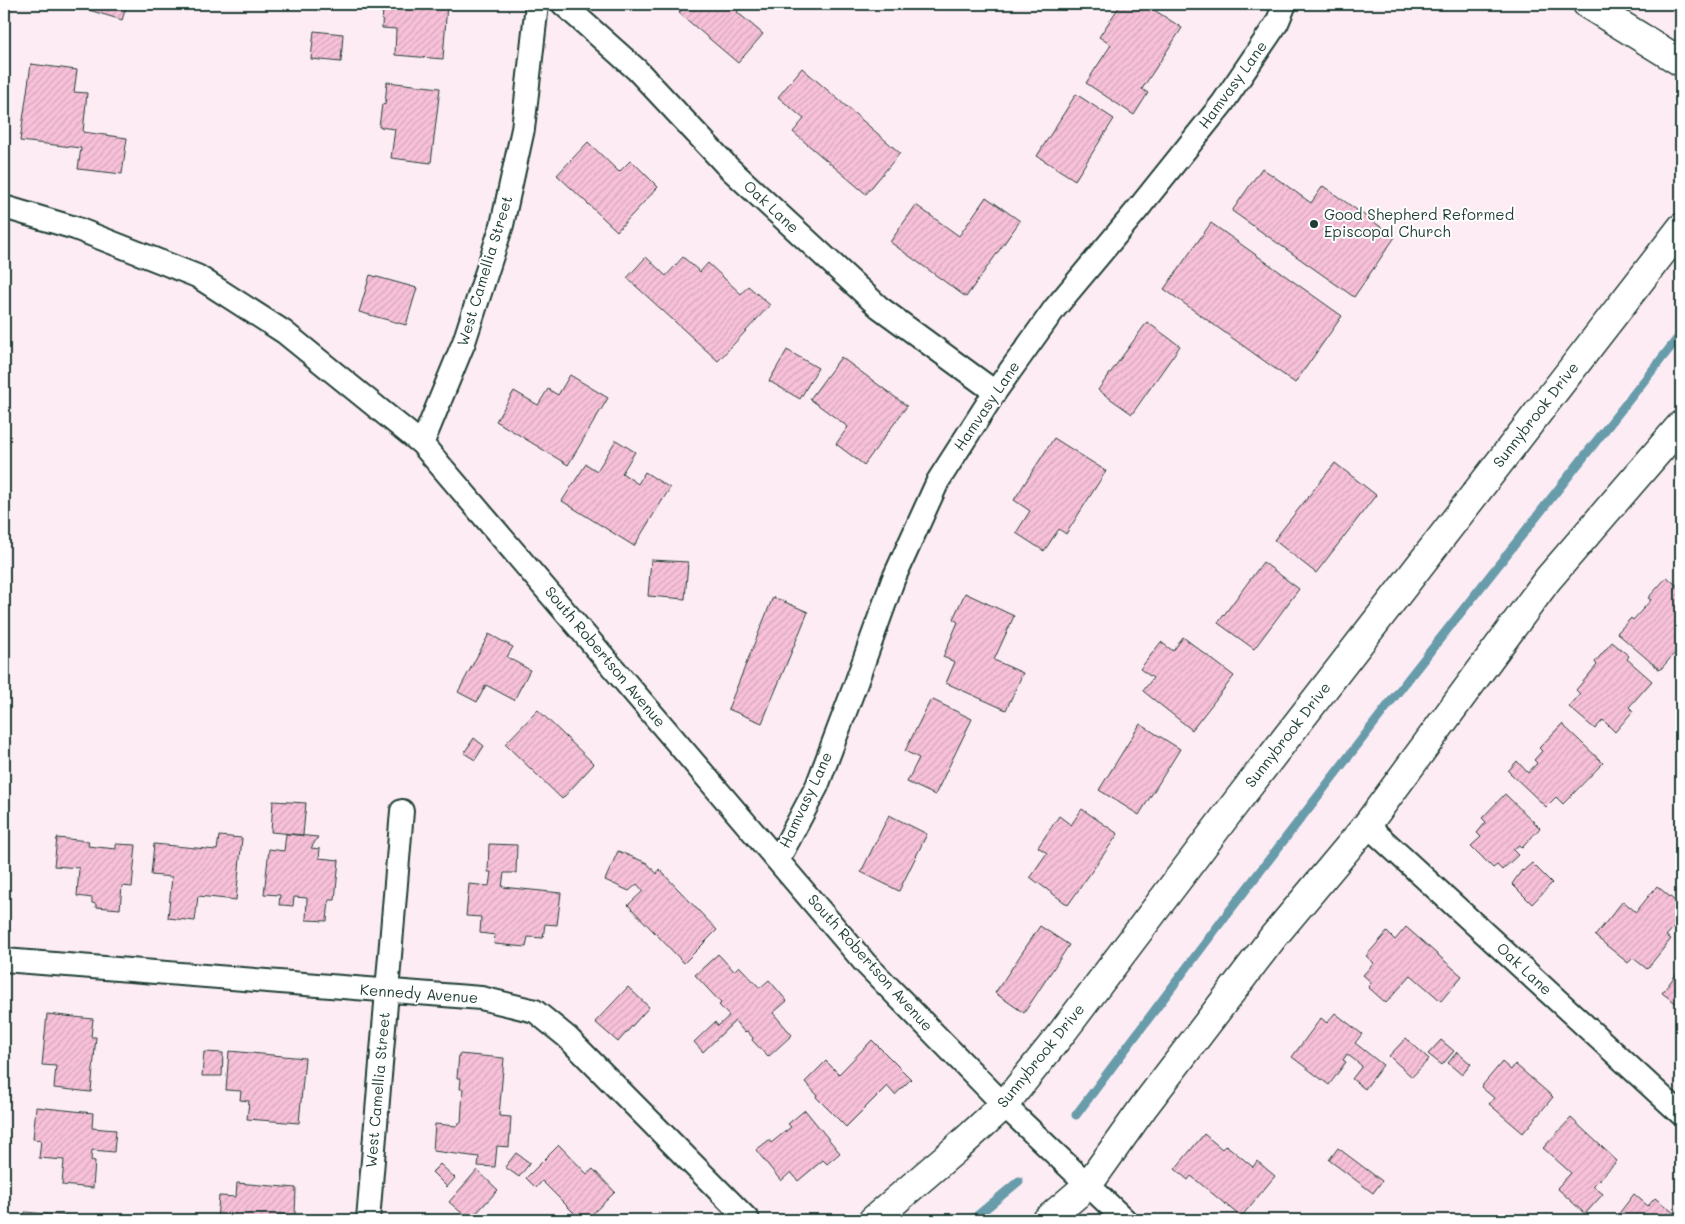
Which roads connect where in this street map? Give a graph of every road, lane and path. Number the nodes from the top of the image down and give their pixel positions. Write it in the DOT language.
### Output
graph roads {
  1 [pos="537,4"];
  2 [pos="563,4"];
  3 [pos="1285,4"];
  4 [pos="1587,4"];
  5 [pos="1681,62"];
  6 [pos="4,207"];
  7 [pos="1681,228"];
  8 [pos="995,392"];
  9 [pos="1681,427"];
  10 [pos="422,444"];
  11 [pos="402,811"];
  12 [pos="1366,825"];
  13 [pos="778,860"];
  14 [pos="4,960"];
  15 [pos="386,991"];
  16 [pos="1004,1105"];
  17 [pos="1681,1114"];
  18 [pos="1088,1185"];
  19 [pos="368,1220"];
  20 [pos="748,1220"];
  21 [pos="873,1220"];
  22 [pos="1047,1220"];
  23 [pos="1125,1220"];
  1 -- 10 [label="street, West Camellia Street"];
  2 -- 8 [label="street, Oak Lane"];
  3 -- 8 [label="street, Hamvasy Lane"];
  4 -- 5 [label="main road"];
  6 -- 10 [label="street, South Robertson Avenue"];
  7 -- 16 [label="main road, Sunnybrook Drive"];
  8 -- 13 [label="street, Hamvasy Lane"];
  9 -- 12 [label="main road"];
  10 -- 13 [label="street, South Robertson Avenue"];
  11 -- 15 [label="street, West Camellia Street"];
  12 -- 17 [label="street, Oak Lane"];
  12 -- 18 [label="main road"];
  13 -- 16 [label="street, South Robertson Avenue"];
  14 -- 15 [label="street, Kennedy Avenue"];
  15 -- 19 [label="street, West Camellia Street"];
  15 -- 20 [label="street, Kennedy Avenue"];
  16 -- 18 [label="street, South Robertson Avenue"];
  16 -- 21 [label="main road, Sunnybrook Drive"];
  18 -- 22 [label="main road"];
  18 -- 23 [label="street, South Robertson Avenue"];
}
